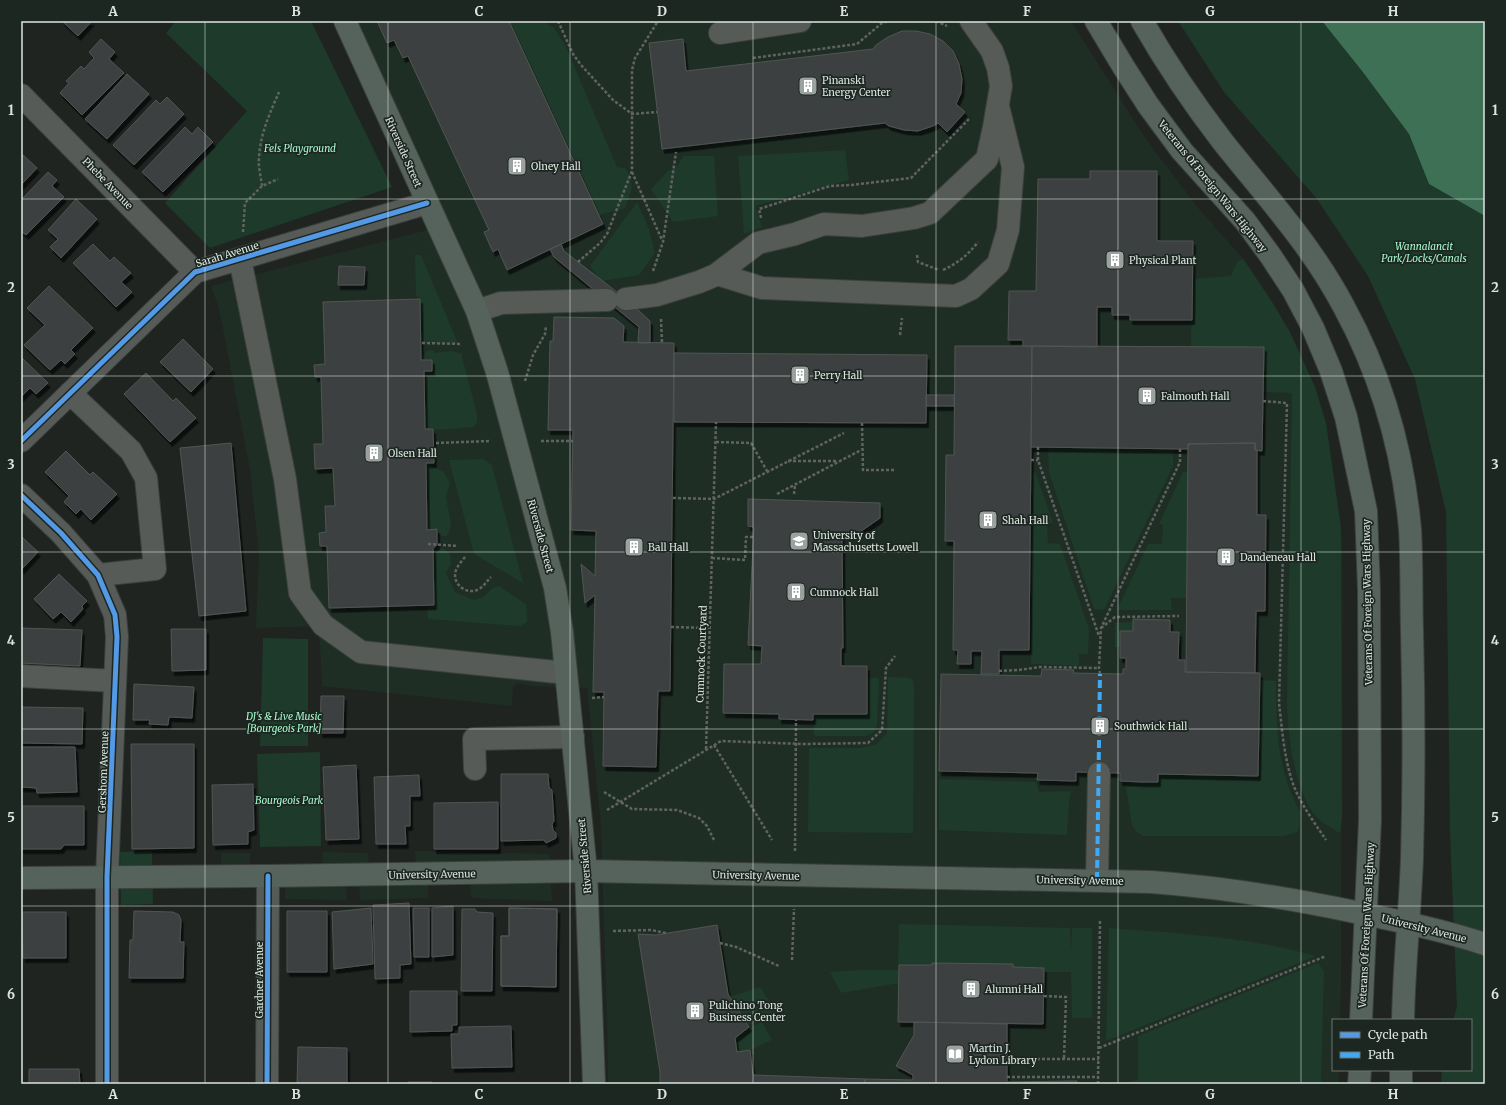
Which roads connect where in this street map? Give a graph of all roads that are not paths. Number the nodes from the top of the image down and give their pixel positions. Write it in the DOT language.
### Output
graph roads {
  1 [pos="345,21"];
  2 [pos="800,21"];
  3 [pos="971,21"];
  4 [pos="1096,21"];
  5 [pos="1142,21"];
  6 [pos="772,23"];
  7 [pos="720,33"];
  8 [pos="21,95"];
  9 [pos="998,106"];
  10 [pos="427,203"];
  11 [pos="240,259"];
  12 [pos="195,272"];
  13 [pos="717,274"];
  14 [pos="477,311"];
  15 [pos="70,393"];
  16 [pos="21,441"];
  17 [pos="21,495"];
  18 [pos="98,575"];
  19 [pos="566,673"];
  20 [pos="21,676"];
  21 [pos="115,681"];
  22 [pos="573,737"];
  23 [pos="475,769"];
  24 [pos="1099,772"];
  25 [pos="586,871"];
  26 [pos="268,876"];
  27 [pos="107,877"];
  28 [pos="21,878"];
  29 [pos="1097,880"];
  30 [pos="1366,914"];
  31 [pos="1408,923"];
  32 [pos="1485,944"];
  33 [pos="1361,1019"];
  34 [pos="1403,1019"];
  35 [pos="1360,1071"];
  36 [pos="1401,1071"];
  37 [pos="107,1084"];
  38 [pos="267,1084"];
  39 [pos="594,1084"];
  40 [pos="1359,1084"];
  41 [pos="1401,1084"];
  1 -- 10 [label="main road, Riverside Street"];
  2 -- 6 [label="street"];
  3 -- 9 [label="street"];
  4 -- 30 [label="main road, Veterans Of Foreign Wars Highway"];
  5 -- 31 [label="main road"];
  6 -- 7 [label="street"];
  8 -- 12 [label="street, Phebe Avenue"];
  9 -- 13 [label="street"];
  9 -- 13 [label="street"];
  10 -- 11 [label="street, Sarah Avenue"];
  10 -- 14 [label="main road, Riverside Street"];
  11 -- 12 [label="street, Sarah Avenue"];
  11 -- 19 [label="street"];
  12 -- 15 [label="street, Sarah Avenue"];
  13 -- 14 [label="street"];
  14 -- 19 [label="main road, Riverside Street"];
  15 -- 16 [label="street, Sarah Avenue"];
  15 -- 18 [label="street"];
  17 -- 18 [label="street, Gershom Avenue"];
  18 -- 21 [label="street, Gershom Avenue"];
  19 -- 22 [label="main road, Riverside Street"];
  20 -- 21 [label="street"];
  21 -- 27 [label="street, Gershom Avenue"];
  22 -- 23 [label="street"];
  22 -- 25 [label="main road, Riverside Street"];
  24 -- 29 [label="street"];
  25 -- 26 [label="main road, University Avenue"];
  25 -- 29 [label="main road, University Avenue"];
  25 -- 39 [label="main road, Riverside Street"];
  26 -- 27 [label="main road, University Avenue"];
  26 -- 38 [label="street, Gardner Avenue"];
  27 -- 28 [label="main road, University Avenue"];
  27 -- 37 [label="street, Gershom Avenue"];
  29 -- 30 [label="main road, University Avenue"];
  30 -- 31 [label="main road, University Avenue"];
  30 -- 33 [label="main road, Veterans Of Foreign Wars Highway"];
  31 -- 32 [label="main road, University Avenue"];
  31 -- 34 [label="main road"];
  35 -- 40 [label="main road"];
  36 -- 41 [label="main road"];
}
